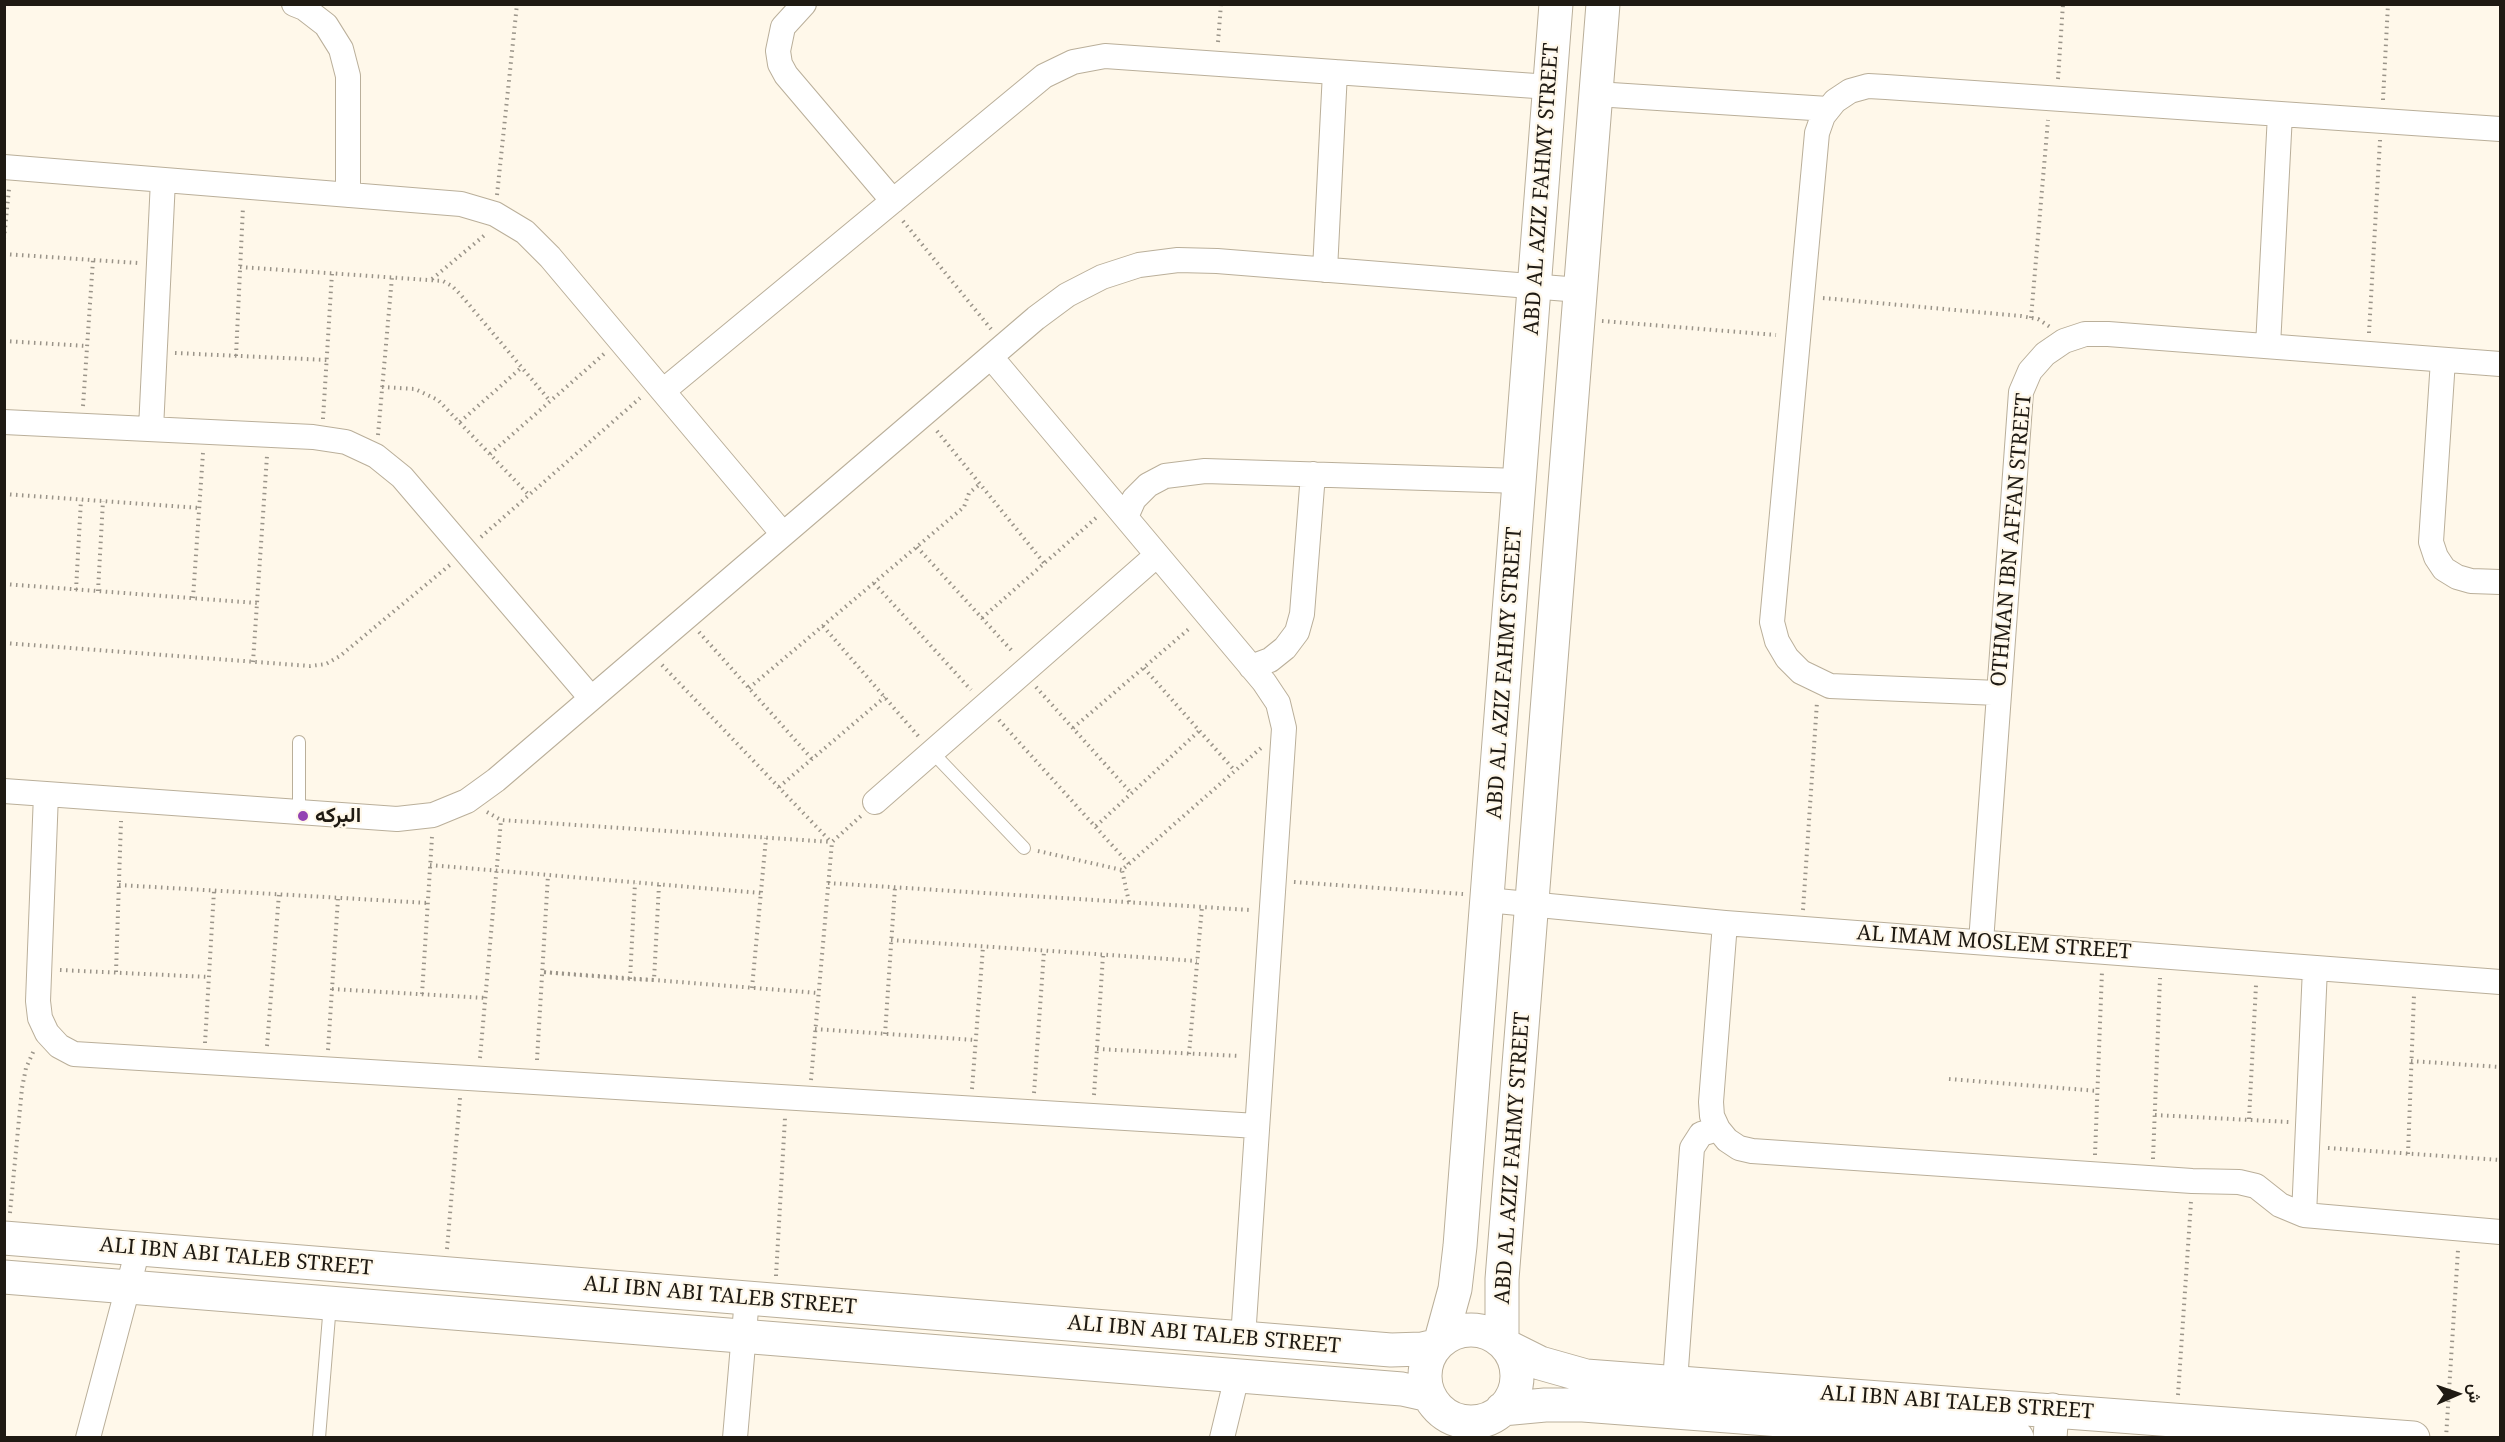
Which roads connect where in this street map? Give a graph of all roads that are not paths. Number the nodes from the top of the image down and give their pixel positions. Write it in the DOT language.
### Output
graph roads {
  1 [pos="294,4"];
  2 [pos="804,4"];
  3 [pos="1556,4"];
  4 [pos="1603,4"];
  5 [pos="1335,72"];
  6 [pos="1550,87"];
  7 [pos="1596,94"];
  8 [pos="1828,110"];
  9 [pos="2280,114"];
  10 [pos="2500,129"];
  11 [pos="7,167"];
  12 [pos="163,180"];
  13 [pos="348,195"];
  14 [pos="891,203"];
  15 [pos="1326,270"];
  16 [pos="1535,287"];
  17 [pos="1579,305"];
  18 [pos="2268,346"];
  19 [pos="997,351"];
  20 [pos="2443,360"];
  21 [pos="2500,364"];
  22 [pos="660,387"];
  23 [pos="4,422"];
  24 [pos="151,429"];
  25 [pos="1313,474"];
  26 [pos="1520,481"];
  27 [pos="1119,510"];
  28 [pos="783,534"];
  29 [pos="1157,555"];
  30 [pos="2500,582"];
  31 [pos="1251,667"];
  32 [pos="1998,693"];
  33 [pos="591,698"];
  34 [pos="299,742"];
  35 [pos="932,752"];
  36 [pos="4,791"];
  37 [pos="46,794"];
  38 [pos="875,802"];
  39 [pos="298,812"];
  40 [pos="1024,848"];
  41 [pos="1487,898"];
  42 [pos="1532,904"];
  43 [pos="1725,923"];
  44 [pos="1981,942"];
  45 [pos="2314,968"];
  46 [pos="2500,982"];
  47 [pos="1257,1126"];
  48 [pos="1718,1129"];
  49 [pos="2304,1215"];
  50 [pos="2500,1232"];
  51 [pos="6,1238"];
  52 [pos="138,1249"];
  53 [pos="1458,1272"];
  54 [pos="4,1277"];
  55 [pos="1502,1279"];
  56 [pos="128,1287"];
  57 [pos="760,1299"];
  58 [pos="330,1303"];
  59 [pos="744,1336"];
  60 [pos="1243,1338"];
  61 [pos="1438,1343"];
  62 [pos="1504,1344"];
  63 [pos="1372,1349"];
  64 [pos="1237,1376"];
  65 [pos="1675,1382"];
  66 [pos="1370,1386"];
  67 [pos="1585,1391"];
  68 [pos="1442,1416"];
  69 [pos="1492,1422"];
  70 [pos="2051,1424"];
  71 [pos="1960,1435"];
  72 [pos="88,1437"];
  73 [pos="319,1437"];
  74 [pos="735,1437"];
  75 [pos="1222,1437"];
  76 [pos="2017,1437"];
  77 [pos="2413,1437"];
  1 -- 13 [label="street"];
  2 -- 14 [label="street"];
  3 -- 6 [label="street, ABD AL AZIZ FAHMY STREET"];
  4 -- 7 [label="street, ABD AL AZIZ FAHMY STREET"];
  5 -- 6 [label="street"];
  5 -- 14 [label="street"];
  5 -- 15 [label="street"];
  6 -- 16 [label="street, ABD AL AZIZ FAHMY STREET"];
  7 -- 8 [label="street"];
  7 -- 17 [label="street, ABD AL AZIZ FAHMY STREET"];
  8 -- 9 [label="street"];
  8 -- 32 [label="street"];
  9 -- 10 [label="street"];
  9 -- 18 [label="street"];
  11 -- 12 [label="street"];
  12 -- 13 [label="street"];
  12 -- 24 [label="street"];
  13 -- 22 [label="street"];
  14 -- 22 [label="street"];
  15 -- 16 [label="street"];
  15 -- 19 [label="street"];
  16 -- 17 [label="street"];
  16 -- 26 [label="street, ABD AL AZIZ FAHMY STREET"];
  17 -- 42 [label="street, ABD AL AZIZ FAHMY STREET"];
  18 -- 20 [label="street, OTHMAN IBN AFFAN STREET"];
  18 -- 32 [label="street, OTHMAN IBN AFFAN STREET"];
  19 -- 27 [label="street"];
  19 -- 28 [label="street"];
  20 -- 21 [label="street, OTHMAN IBN AFFAN STREET"];
  20 -- 30 [label="street"];
  22 -- 28 [label="street"];
  23 -- 24 [label="street"];
  24 -- 33 [label="street"];
  25 -- 26 [label="street"];
  25 -- 27 [label="street"];
  25 -- 31 [label="street"];
  26 -- 41 [label="street, ABD AL AZIZ FAHMY STREET"];
  27 -- 29 [label="street"];
  28 -- 33 [label="street"];
  29 -- 31 [label="street"];
  29 -- 35 [label="street"];
  31 -- 47 [label="street"];
  32 -- 44 [label="street, OTHMAN IBN AFFAN STREET"];
  33 -- 39 [label="street"];
  34 -- 39 [label="lane"];
  35 -- 38 [label="street"];
  35 -- 40 [label="lane"];
  36 -- 37 [label="street"];
  37 -- 39 [label="street"];
  37 -- 47 [label="street"];
  41 -- 42 [label="street, AL IMAM MOSLEM STREET"];
  41 -- 53 [label="street, ABD AL AZIZ FAHMY STREET"];
  42 -- 43 [label="street, AL IMAM MOSLEM STREET"];
  42 -- 55 [label="street, ABD AL AZIZ FAHMY STREET"];
  43 -- 44 [label="street, AL IMAM MOSLEM STREET"];
  43 -- 48 [label="street"];
  44 -- 45 [label="street, AL IMAM MOSLEM STREET"];
  45 -- 46 [label="street, AL IMAM MOSLEM STREET"];
  45 -- 49 [label="street"];
  47 -- 60 [label="street"];
  48 -- 49 [label="street"];
  48 -- 65 [label="street"];
  49 -- 50 [label="street"];
  51 -- 52 [label="street, ALI IBN ABI TALEB STREET"];
  52 -- 56 [label="street"];
  52 -- 57 [label="street, ALI IBN ABI TALEB STREET"];
  53 -- 55 [label="street"];
  53 -- 61 [label="street, ABD AL AZIZ FAHMY STREET"];
  54 -- 56 [label="street, ALI IBN ABI TALEB STREET"];
  55 -- 62 [label="street, ABD AL AZIZ FAHMY STREET"];
  56 -- 58 [label="street, ALI IBN ABI TALEB STREET"];
  56 -- 72 [label="street"];
  57 -- 59 [label="street"];
  57 -- 60 [label="street, ALI IBN ABI TALEB STREET"];
  58 -- 59 [label="street, ALI IBN ABI TALEB STREET"];
  58 -- 73 [label="lane"];
  59 -- 64 [label="street, ALI IBN ABI TALEB STREET"];
  59 -- 74 [label="street"];
  60 -- 63 [label="street, ALI IBN ABI TALEB STREET"];
  61 -- 62 [label="street"];
  61 -- 63 [label="street, ALI IBN ABI TALEB STREET"];
  61 -- 68 [label="street"];
  62 -- 67 [label="street, ALI IBN ABI TALEB STREET"];
  62 -- 69 [label="street"];
  63 -- 66 [label="street"];
  64 -- 66 [label="street, ALI IBN ABI TALEB STREET"];
  64 -- 75 [label="street"];
  65 -- 67 [label="street, ALI IBN ABI TALEB STREET"];
  65 -- 70 [label="street, ALI IBN ABI TALEB STREET"];
  66 -- 68 [label="street, ALI IBN ABI TALEB STREET"];
  67 -- 69 [label="street, ALI IBN ABI TALEB STREET"];
  67 -- 71 [label="street, ALI IBN ABI TALEB STREET"];
  68 -- 69 [label="street"];
  70 -- 77 [label="street, ALI IBN ABI TALEB STREET"];
  71 -- 76 [label="street, ALI IBN ABI TALEB STREET"];
}
